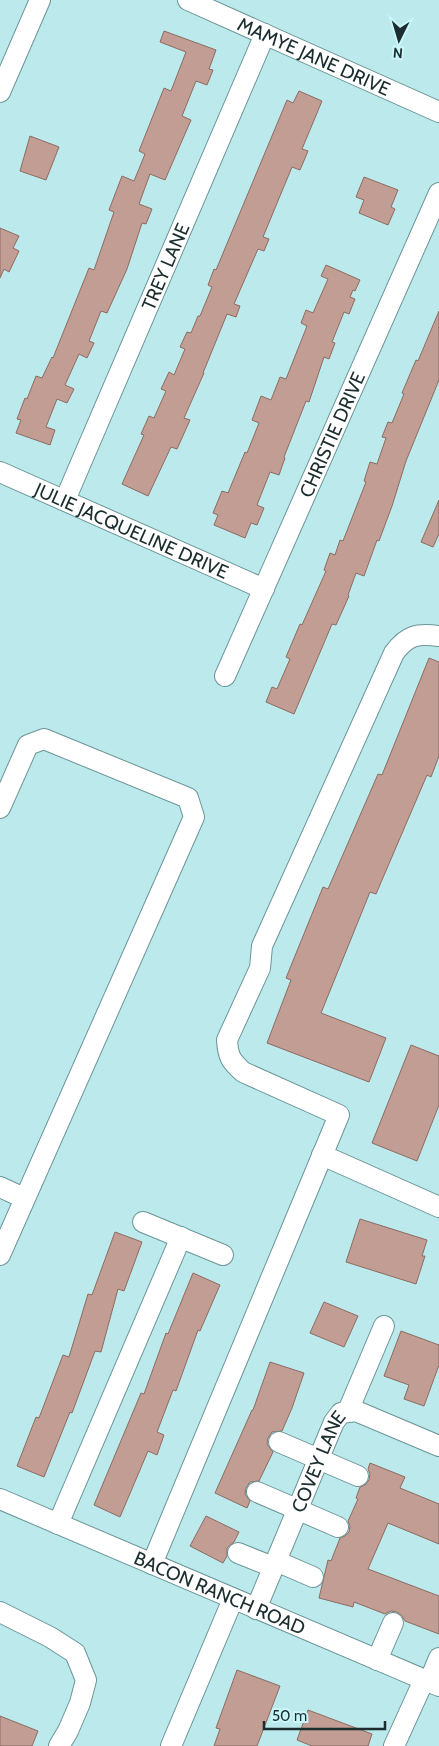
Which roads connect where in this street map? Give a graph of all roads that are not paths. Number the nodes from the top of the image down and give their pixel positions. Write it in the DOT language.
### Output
graph roads {
  1 [pos="40,0"];
  2 [pos="188,0"];
  3 [pos="265,34"];
  4 [pos="0,92"];
  5 [pos="439,112"];
  6 [pos="439,193"];
  7 [pos="0,472"];
  8 [pos="65,500"];
  9 [pos="264,588"];
  10 [pos="439,636"];
  11 [pos="225,676"];
  12 [pos="0,808"];
  13 [pos="322,1155"];
  14 [pos="0,1187"];
  15 [pos="24,1198"];
  16 [pos="437,1201"];
  17 [pos="144,1222"];
  18 [pos="181,1238"];
  19 [pos="0,1255"];
  20 [pos="223,1256"];
  21 [pos="384,1326"];
  22 [pos="348,1411"];
  23 [pos="279,1442"];
  24 [pos="438,1445"];
  25 [pos="319,1459"];
  26 [pos="358,1476"];
  27 [pos="257,1492"];
  28 [pos="0,1499"];
  29 [pos="298,1510"];
  30 [pos="58,1524"];
  31 [pos="338,1527"];
  32 [pos="238,1553"];
  33 [pos="152,1564"];
  34 [pos="275,1564"];
  35 [pos="313,1577"];
  36 [pos="233,1599"];
  37 [pos="256,1609"];
  38 [pos="0,1612"];
  39 [pos="393,1623"];
  40 [pos="439,1658"];
  41 [pos="377,1660"];
  42 [pos="431,1683"];
  43 [pos="59,1746"];
  44 [pos="171,1746"];
  45 [pos="394,1746"];
  1 -- 4 [label="street"];
  2 -- 3 [label="street, MAMYE JANE DRIVE"];
  3 -- 5 [label="street, MAMYE JANE DRIVE"];
  3 -- 8 [label="street, TREY LANE"];
  6 -- 9 [label="street, CHRISTIE DRIVE"];
  7 -- 8 [label="street, JULIE JACQUELINE DRIVE"];
  8 -- 9 [label="street, JULIE JACQUELINE DRIVE"];
  9 -- 11 [label="street, CHRISTIE DRIVE"];
  10 -- 13 [label="street"];
  12 -- 15 [label="street"];
  13 -- 16 [label="street"];
  13 -- 33 [label="street"];
  14 -- 15 [label="street"];
  15 -- 19 [label="street"];
  17 -- 18 [label="street"];
  18 -- 20 [label="street"];
  18 -- 30 [label="street"];
  21 -- 22 [label="street"];
  22 -- 24 [label="street, COVEY LANE"];
  22 -- 25 [label="street, COVEY LANE"];
  23 -- 25 [label="street"];
  25 -- 26 [label="street"];
  25 -- 29 [label="street, COVEY LANE"];
  27 -- 29 [label="street"];
  28 -- 30 [label="street, BACON RANCH ROAD"];
  29 -- 31 [label="street"];
  29 -- 34 [label="street, COVEY LANE"];
  30 -- 33 [label="street, BACON RANCH ROAD"];
  32 -- 34 [label="street"];
  33 -- 36 [label="street, BACON RANCH ROAD"];
  34 -- 35 [label="street"];
  34 -- 37 [label="street, COVEY LANE"];
  36 -- 37 [label="street, BACON RANCH ROAD"];
  36 -- 44 [label="street"];
  37 -- 41 [label="street, BACON RANCH ROAD"];
  38 -- 43 [label="street"];
  39 -- 41 [label="street"];
  40 -- 42 [label="street"];
  41 -- 42 [label="street, BACON RANCH ROAD"];
  42 -- 45 [label="street"];
}
